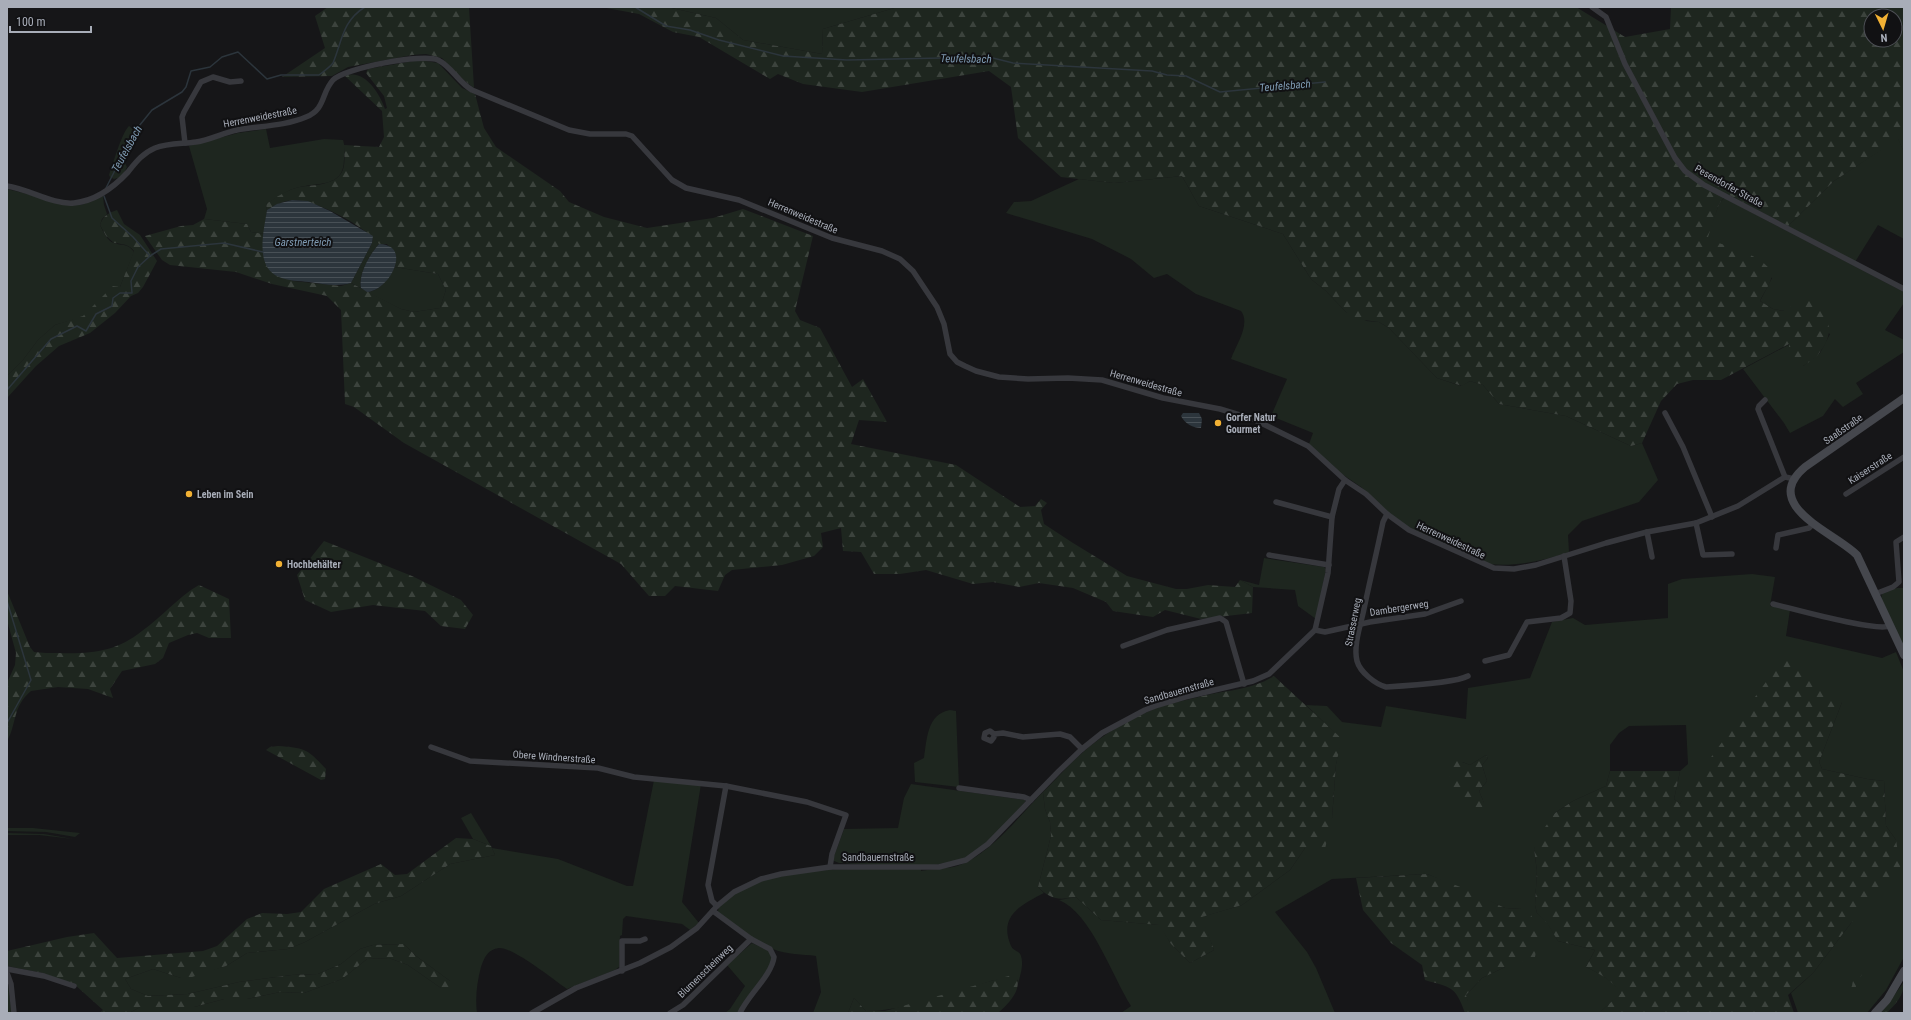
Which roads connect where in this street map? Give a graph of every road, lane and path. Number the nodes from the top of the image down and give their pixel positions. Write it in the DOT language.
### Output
graph roads {
  1 [pos="1592,7"];
  2 [pos="241,81"];
  3 [pos="185,143"];
  4 [pos="7,186"];
  5 [pos="1904,290"];
  6 [pos="1904,398"];
  7 [pos="1766,400"];
  8 [pos="1665,413"];
  9 [pos="1904,457"];
  10 [pos="1785,477"];
  11 [pos="1795,479"];
  12 [pos="1345,480"];
  13 [pos="1846,494"];
  14 [pos="1276,502"];
  15 [pos="1387,514"];
  16 [pos="1332,517"];
  17 [pos="1712,517"];
  18 [pos="1696,523"];
  19 [pos="1813,524"];
  20 [pos="1647,532"];
  21 [pos="1904,536"];
  22 [pos="1776,548"];
  23 [pos="1732,554"];
  24 [pos="1269,555"];
  25 [pos="1564,556"];
  26 [pos="1652,557"];
  27 [pos="1329,565"];
  28 [pos="1875,594"];
  29 [pos="1461,601"];
  30 [pos="1773,604"];
  31 [pos="1361,624"];
  32 [pos="1890,626"];
  33 [pos="1315,630"];
  34 [pos="1123,646"];
  35 [pos="1904,655"];
  36 [pos="1485,661"];
  37 [pos="1468,676"];
  38 [pos="1244,684"];
  39 [pos="994,734"];
  40 [pos="431,747"];
  41 [pos="1082,749"];
  42 [pos="726,786"];
  43 [pos="959,788"];
  44 [pos="1031,800"];
  45 [pos="830,866"];
  46 [pos="715,909"];
  47 [pos="645,939"];
  48 [pos="751,940"];
  49 [pos="7,969"];
  50 [pos="622,970"];
  51 [pos="1904,971"];
  52 [pos="7,973"];
  53 [pos="74,986"];
  54 [pos="14,1013"];
  55 [pos="534,1013"];
  56 [pos="670,1013"];
  57 [pos="740,1013"];
  58 [pos="1875,1013"];
  1 -- 5 [label="street, Pesendorfer Straße"];
  2 -- 3 [label="street"];
  3 -- 4 [label="street, Herrenweidestraße"];
  3 -- 12 [label="street, Herrenweidestraße"];
  6 -- 11 [label="street, Saaßstraße"];
  7 -- 10 [label="street"];
  8 -- 17 [label="street"];
  9 -- 13 [label="street, Kaiserstraße"];
  10 -- 11 [label="street"];
  10 -- 17 [label="street, Herrenweidestraße"];
  11 -- 19 [label="street"];
  12 -- 15 [label="street, Herrenweidestraße"];
  12 -- 16 [label="street"];
  14 -- 16 [label="street"];
  15 -- 25 [label="street, Herrenweidestraße"];
  15 -- 31 [label="street, Strasserweg"];
  16 -- 27 [label="street"];
  17 -- 18 [label="street, Herrenweidestraße"];
  18 -- 20 [label="street, Herrenweidestraße"];
  18 -- 23 [label="street"];
  19 -- 22 [label="street"];
  19 -- 28 [label="street"];
  20 -- 25 [label="street, Herrenweidestraße"];
  20 -- 26 [label="street"];
  21 -- 28 [label="street"];
  24 -- 27 [label="street"];
  25 -- 36 [label="street"];
  27 -- 33 [label="street"];
  28 -- 32 [label="street"];
  29 -- 31 [label="street, Dambergerweg"];
  30 -- 32 [label="street"];
  31 -- 33 [label="street, Dambergerweg"];
  31 -- 37 [label="street, Strasserweg"];
  32 -- 35 [label="street"];
  33 -- 38 [label="street, Sandbauernstraße"];
  34 -- 38 [label="street"];
  38 -- 41 [label="street, Sandbauernstraße"];
  39 -- 41 [label="street"];
  40 -- 42 [label="street, Obere Windnerstraße"];
  41 -- 44 [label="street, Sandbauernstraße"];
  42 -- 45 [label="street, Obere Windnerstraße"];
  42 -- 46 [label="street"];
  43 -- 44 [label="street"];
  44 -- 45 [label="street, Sandbauernstraße"];
  45 -- 46 [label="street, Sandbauernstraße"];
  46 -- 48 [label="street"];
  46 -- 50 [label="street, Sandbauernstraße"];
  47 -- 50 [label="street"];
  48 -- 56 [label="street, Blumenscheinweg"];
  48 -- 57 [label="street"];
  49 -- 53 [label="street"];
  50 -- 55 [label="street, Sandbauernstraße"];
  51 -- 58 [label="street"];
  52 -- 54 [label="street"];
}
